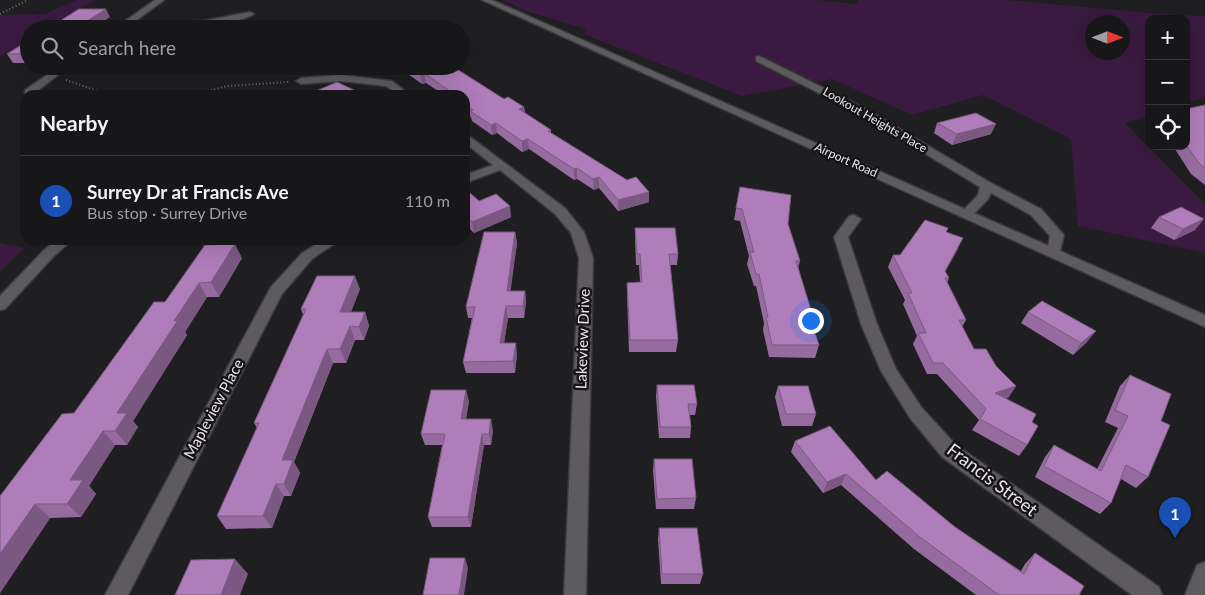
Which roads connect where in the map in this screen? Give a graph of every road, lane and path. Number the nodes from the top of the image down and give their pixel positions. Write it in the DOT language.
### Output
graph roads {
  1 [pos="28,0"];
  2 [pos="160,0"];
  3 [pos="486,0"];
  4 [pos="0,14"];
  5 [pos="250,14"];
  6 [pos="133,20"];
  7 [pos="229,20"];
  8 [pos="759,59"];
  9 [pos="53,75"];
  10 [pos="301,81"];
  11 [pos="32,90"];
  12 [pos="95,90"];
  13 [pos="212,90"];
  14 [pos="398,90"];
  15 [pos="470,142"];
  16 [pos="501,166"];
  17 [pos="470,177"];
  18 [pos="987,186"];
  19 [pos="966,214"];
  20 [pos="854,219"];
  21 [pos="59,245"];
  22 [pos="325,245"];
  23 [pos="1054,253"];
  24 [pos="0,305"];
  25 [pos="1205,321"];
  26 [pos="1205,574"];
  27 [pos="116,595"];
  28 [pos="574,595"];
  29 [pos="1151,595"];
  30 [pos="1196,595"];
  1 -- 4 [label="path"];
  2 -- 6 [label="street"];
  3 -- 19 [label="street, Airport Road"];
  5 -- 7 [label="street"];
  8 -- 18 [label="street, Lookout Heights Place"];
  9 -- 11 [label="street"];
  9 -- 12 [label="path"];
  10 -- 13 [label="path"];
  10 -- 14 [label="street"];
  15 -- 16 [label="street, Lakeview Drive"];
  16 -- 17 [label="street"];
  16 -- 28 [label="street, Lakeview Drive"];
  18 -- 19 [label="street"];
  18 -- 23 [label="street, Lookout Heights Place"];
  19 -- 23 [label="street, Airport Road"];
  20 -- 29 [label="street, Francis Street"];
  21 -- 24 [label="street"];
  22 -- 27 [label="street, Mapleview Place"];
  23 -- 25 [label="street, Airport Road"];
  26 -- 30 [label="street"];
}
